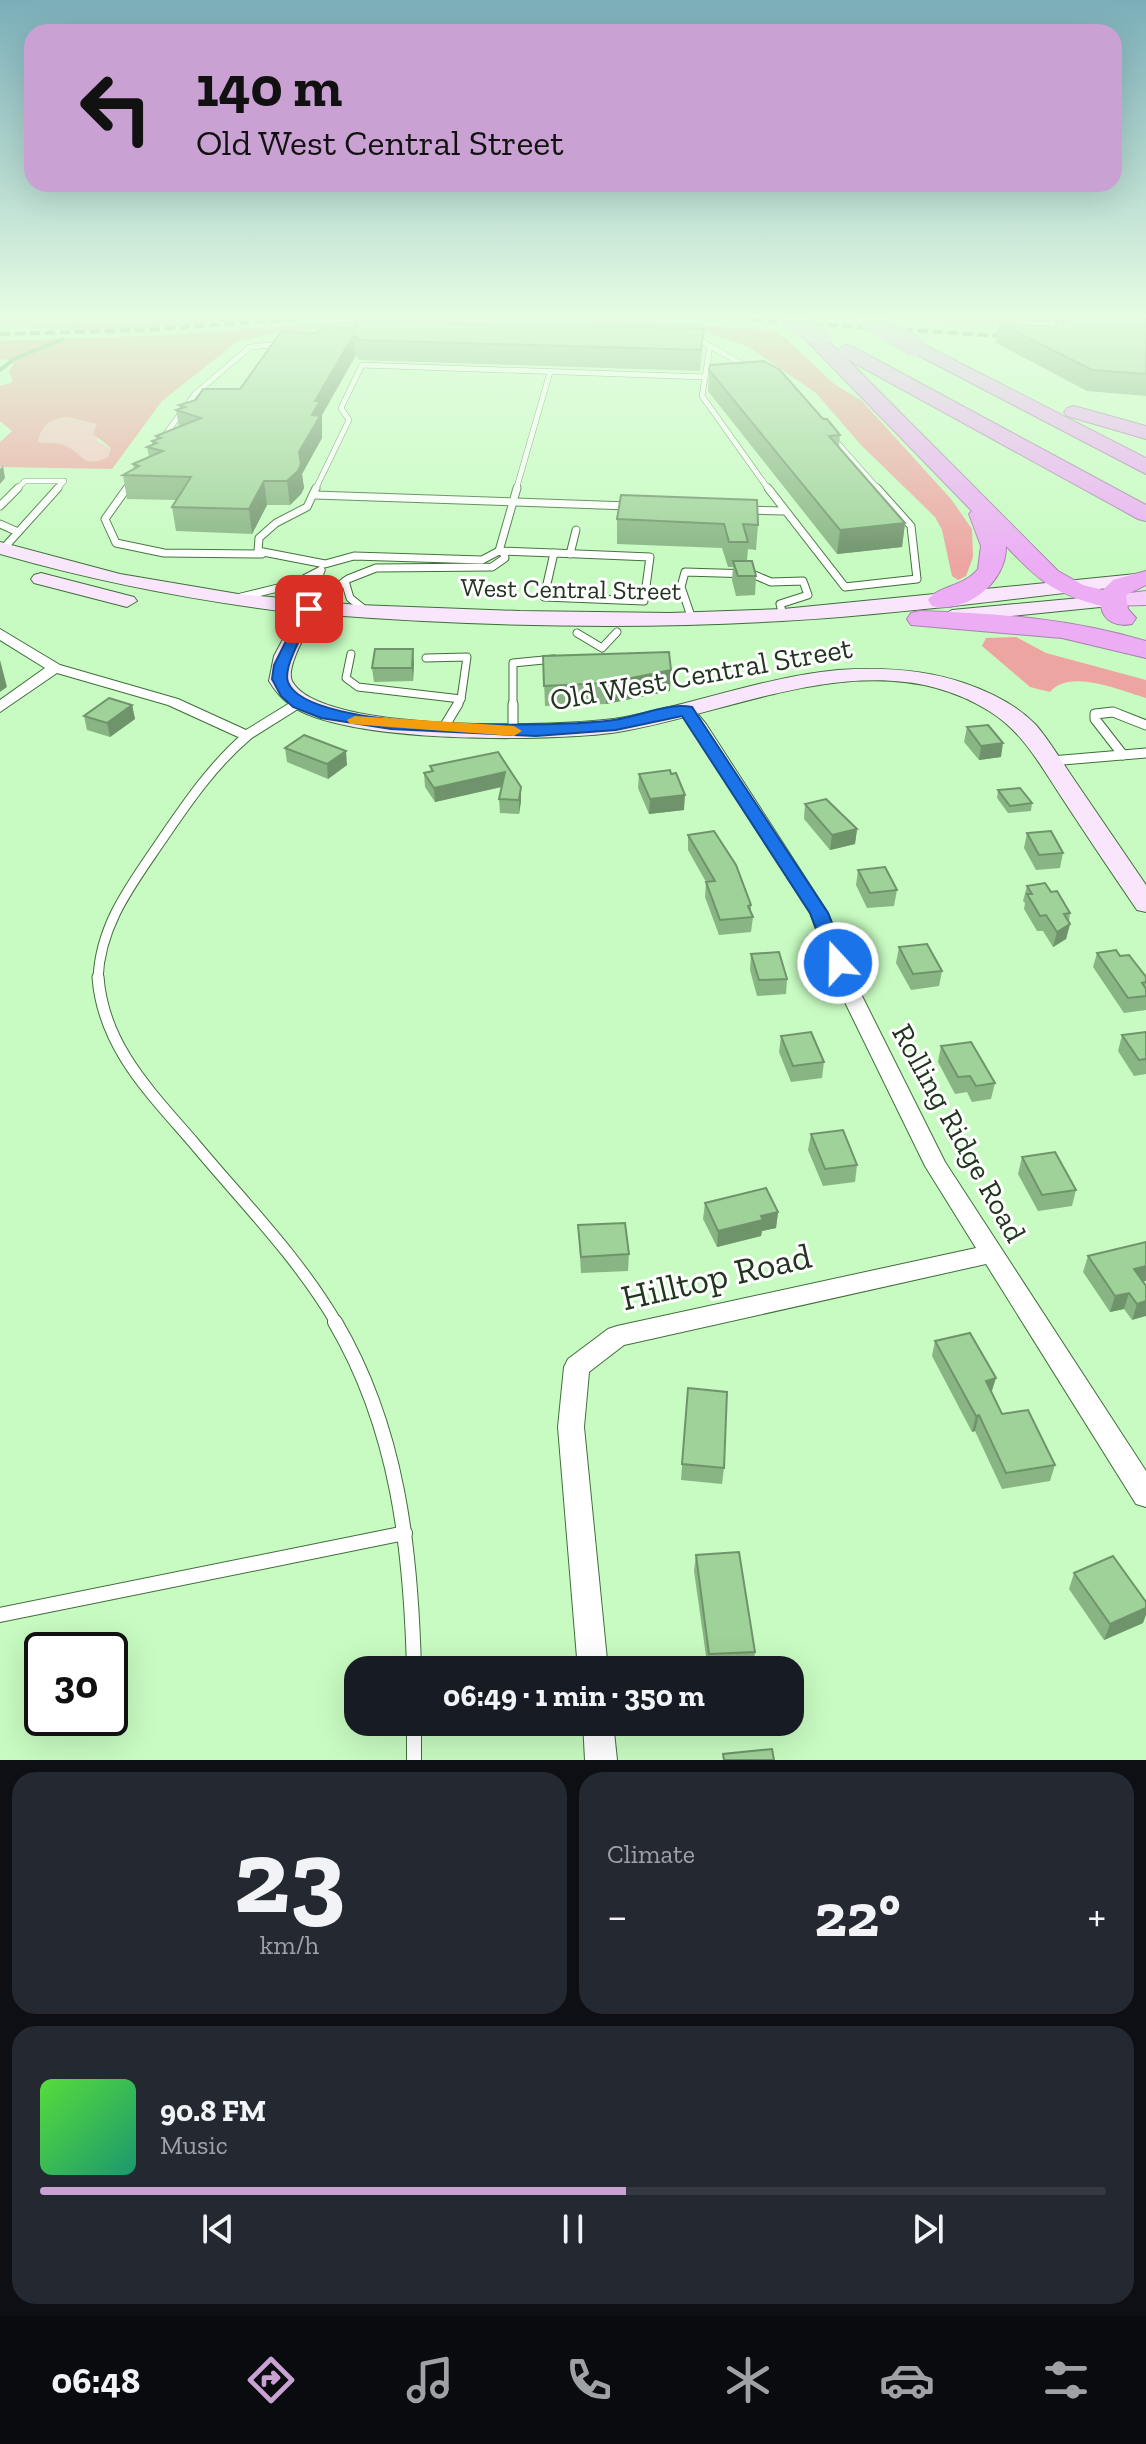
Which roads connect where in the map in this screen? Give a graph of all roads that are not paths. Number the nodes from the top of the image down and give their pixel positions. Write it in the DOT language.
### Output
graph roads {
  1 [pos="190,401"];
  2 [pos="344,401"];
  3 [pos="542,401"];
  4 [pos="706,401"];
  5 [pos="880,401"];
  6 [pos="934,401"];
  7 [pos="1022,401"];
  8 [pos="1048,401"];
  9 [pos="828,432"];
  10 [pos="1146,433"];
  11 [pos="160,443"];
  12 [pos="1146,467"];
  13 [pos="135,477"];
  14 [pos="315,495"];
  15 [pos="971,496"];
  16 [pos="513,502"];
  17 [pos="0,506"];
  18 [pos="641,506"];
  19 [pos="737,509"];
  20 [pos="784,511"];
  21 [pos="1146,514"];
  22 [pos="0,524"];
  23 [pos="576,530"];
  24 [pos="18,532"];
  25 [pos="499,551"];
  26 [pos="554,553"];
  27 [pos="1,554"];
  28 [pos="262,554"];
  29 [pos="570,554"];
  30 [pos="323,567"];
  31 [pos="345,581"];
  32 [pos="1145,584"];
  33 [pos="1065,586"];
  34 [pos="225,600"];
  35 [pos="941,600"];
  36 [pos="1113,601"];
  37 [pos="372,614"];
  38 [pos="783,615"];
  39 [pos="305,618"];
  40 [pos="692,619"];
  41 [pos="920,619"];
  42 [pos="617,632"];
  43 [pos="0,633"];
  44 [pos="577,633"];
  45 [pos="1146,635"];
  46 [pos="602,648"];
  47 [pos="1146,650"];
  48 [pos="351,654"];
  49 [pos="426,658"];
  50 [pos="603,658"];
  51 [pos="571,659"];
  52 [pos="55,668"];
  53 [pos="461,699"];
  54 [pos="298,704"];
  55 [pos="0,707"];
  56 [pos="687,710"];
  57 [pos="1146,725"];
  58 [pos="444,727"];
  59 [pos="513,731"];
  60 [pos="247,736"];
  61 [pos="1146,753"];
  62 [pos="1123,755"];
  63 [pos="1048,756"];
  64 [pos="1146,904"];
  65 [pos="990,1254"];
  66 [pos="1146,1495"];
  67 [pos="405,1533"];
  68 [pos="0,1615"];
  69 [pos="414,1656"];
  70 [pos="592,1656"];
  71 [pos="414,1736"];
  72 [pos="599,1736"];
  73 [pos="414,1760"];
  74 [pos="601,1760"];
  1 -- 11 [label="lane"];
  2 -- 14 [label="lane"];
  3 -- 16 [label="lane"];
  4 -- 20 [label="lane"];
  5 -- 15 [label="highway"];
  6 -- 21 [label="highway"];
  7 -- 12 [label="highway"];
  8 -- 10 [label="highway"];
  9 -- 20 [label="lane"];
  13 -- 28 [label="lane"];
  14 -- 16 [label="lane"];
  14 -- 28 [label="lane"];
  15 -- 33 [label="highway"];
  15 -- 35 [label="highway"];
  16 -- 18 [label="lane"];
  16 -- 25 [label="lane"];
  17 -- 24 [label="lane"];
  19 -- 20 [label="lane"];
  22 -- 24 [label="lane"];
  23 -- 29 [label="lane"];
  24 -- 27 [label="lane"];
  25 -- 26 [label="lane"];
  25 -- 30 [label="lane"];
  25 -- 31 [label="lane"];
  26 -- 29 [label="lane"];
  26 -- 29 [label="lane"];
  27 -- 34 [label="main road, West Central Street"];
  27 -- 39 [label="main road, West Central Street"];
  28 -- 30 [label="lane"];
  30 -- 34 [label="lane"];
  30 -- 39 [label="lane"];
  31 -- 37 [label="lane"];
  31 -- 39 [label="lane"];
  32 -- 33 [label="main road, West Central Street"];
  32 -- 36 [label="highway"];
  33 -- 35 [label="main road, West Central Street"];
  33 -- 36 [label="highway"];
  34 -- 39 [label="main road, West Central Street"];
  35 -- 38 [label="main road, West Central Street"];
  36 -- 41 [label="main road, West Central Street"];
  36 -- 45 [label="highway"];
  37 -- 39 [label="main road, West Central Street"];
  37 -- 40 [label="main road, West Central Street"];
  38 -- 40 [label="main road, West Central Street"];
  38 -- 40 [label="lane"];
  39 -- 44 [label="main road, West Central Street"];
  39 -- 54 [label="main road"];
  41 -- 42 [label="main road, West Central Street"];
  41 -- 47 [label="highway"];
  42 -- 44 [label="main road, West Central Street"];
  42 -- 46 [label="lane"];
  43 -- 52 [label="street"];
  44 -- 46 [label="lane"];
  46 -- 50 [label="lane"];
  48 -- 53 [label="lane"];
  49 -- 53 [label="lane"];
  51 -- 59 [label="lane"];
  52 -- 55 [label="street"];
  52 -- 60 [label="street"];
  53 -- 58 [label="lane"];
  54 -- 58 [label="main road, Old West Central Street"];
  54 -- 60 [label="street"];
  56 -- 59 [label="main road, Old West Central Street"];
  56 -- 63 [label="main road, Old West Central Street"];
  56 -- 65 [label="street, Rolling Ridge Road"];
  57 -- 62 [label="lane"];
  58 -- 59 [label="main road, Old West Central Street"];
  60 -- 67 [label="lane"];
  61 -- 62 [label="lane"];
  62 -- 63 [label="lane"];
  63 -- 64 [label="main road, Old West Central Street"];
  65 -- 66 [label="street, Rolling Ridge Road"];
  65 -- 70 [label="street, Hilltop Road"];
  67 -- 68 [label="lane"];
  67 -- 69 [label="lane"];
  71 -- 73 [label="lane"];
  72 -- 74 [label="street"];
}
